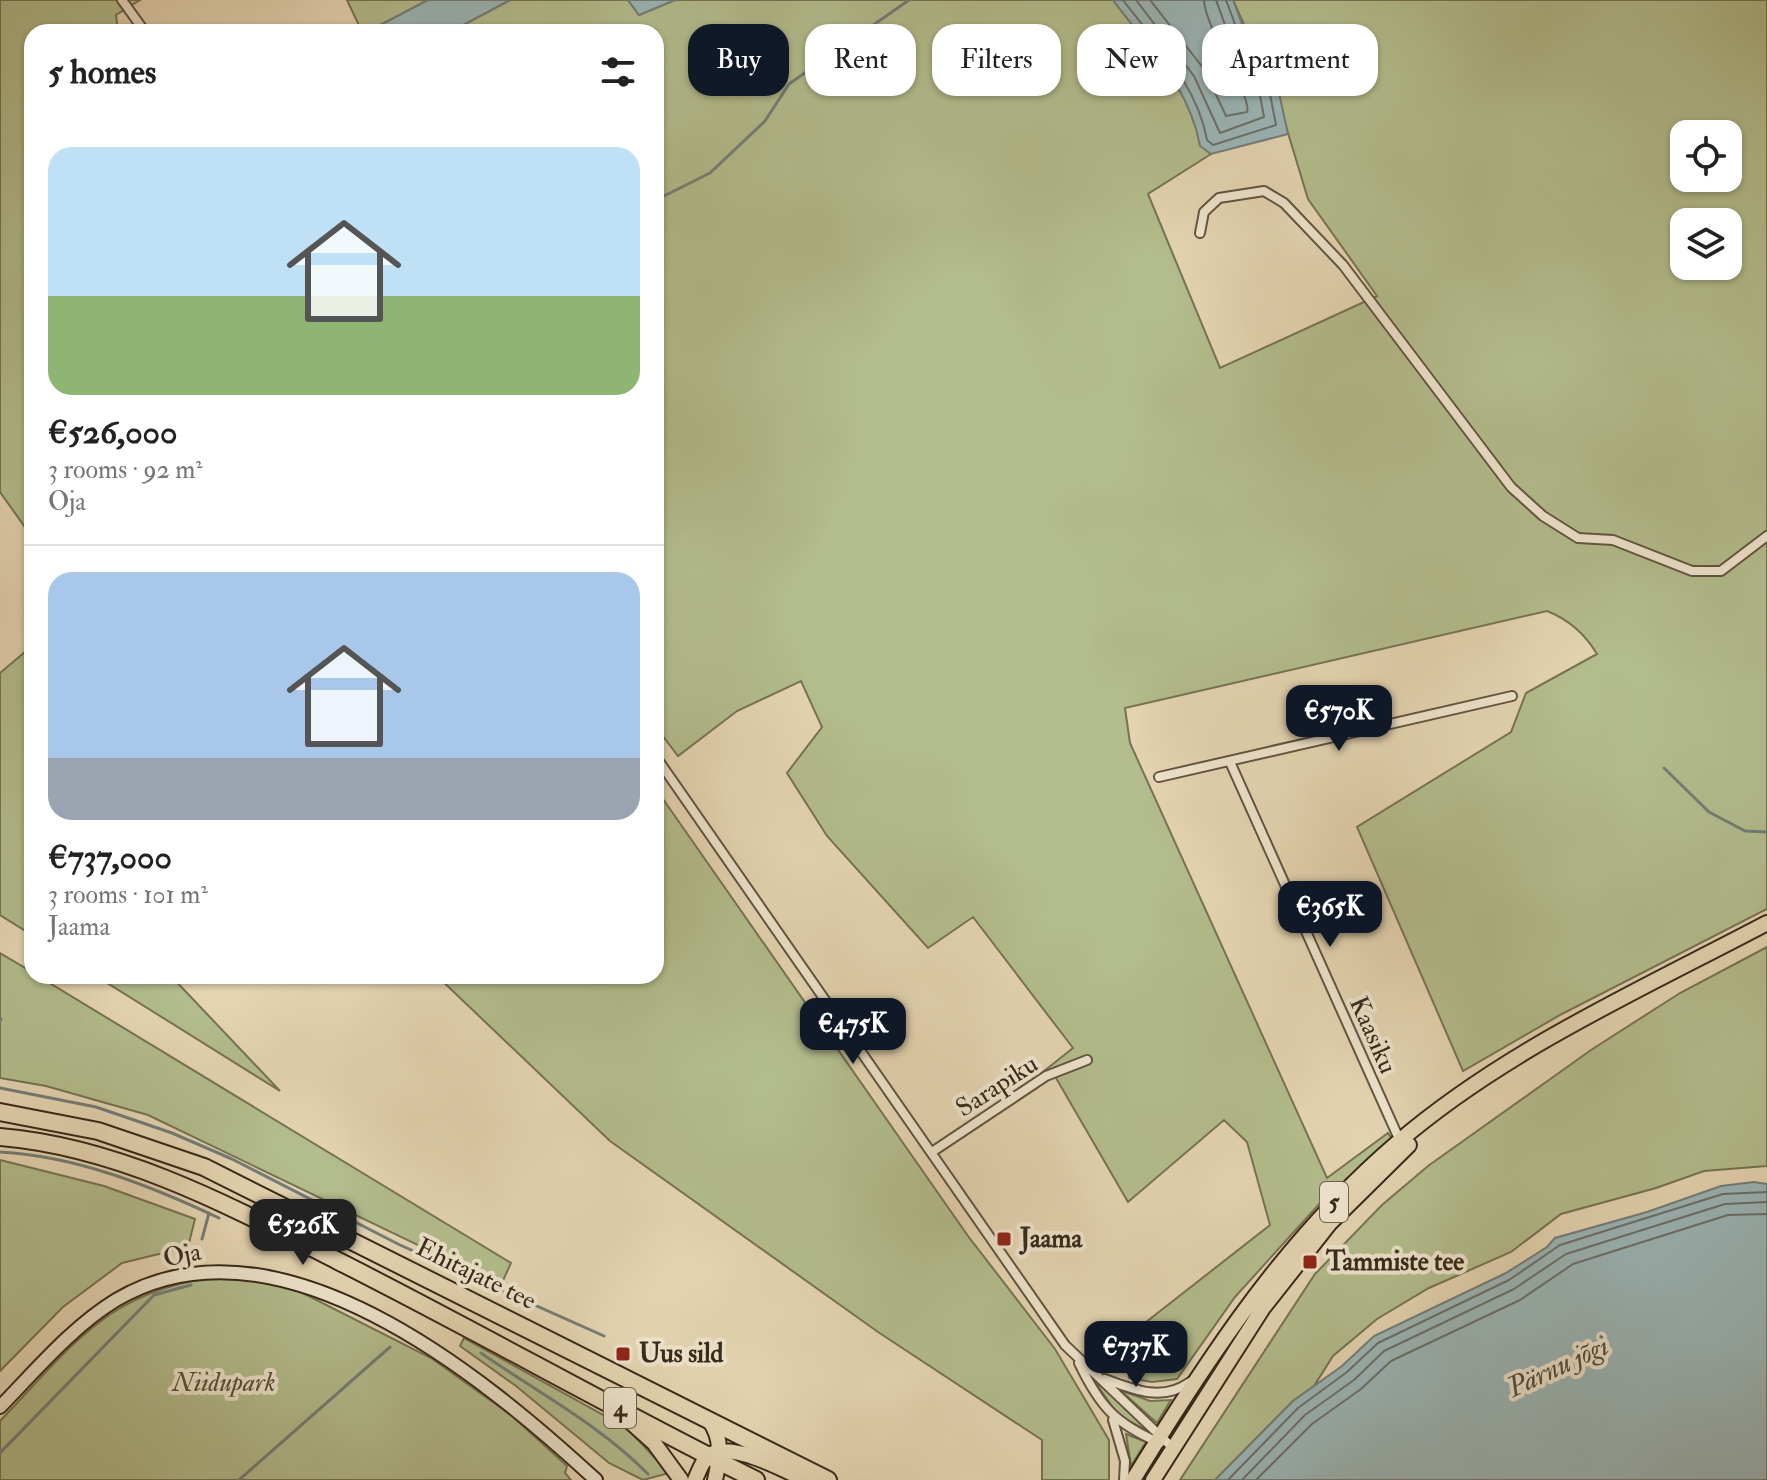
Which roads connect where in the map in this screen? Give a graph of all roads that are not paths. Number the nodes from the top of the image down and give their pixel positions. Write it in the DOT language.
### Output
graph roads {
  1 [pos="122,0"];
  2 [pos="139,24"];
  3 [pos="1200,233"];
  4 [pos="1767,536"];
  5 [pos="1512,696"];
  6 [pos="1230,762"];
  7 [pos="664,768"];
  8 [pos="1159,777"];
  9 [pos="1767,923"];
  10 [pos="1087,1060"];
  11 [pos="0,1112"];
  12 [pos="0,1137"];
  13 [pos="1402,1145"];
  14 [pos="932,1152"];
  15 [pos="484,1334"];
  16 [pos="1075,1355"];
  17 [pos="1203,1371"];
  18 [pos="1095,1375"];
  19 [pos="0,1407"];
  20 [pos="1111,1416"];
  21 [pos="709,1419"];
  22 [pos="1159,1438"];
  23 [pos="1173,1448"];
  24 [pos="716,1456"];
  25 [pos="596,1480"];
  26 [pos="681,1480"];
  27 [pos="695,1480"];
  28 [pos="715,1480"];
  29 [pos="756,1480"];
  30 [pos="805,1480"];
  31 [pos="828,1480"];
  32 [pos="1124,1480"];
  33 [pos="1133,1480"];
  34 [pos="1153,1480"];
  1 -- 2 [label="street"];
  3 -- 4 [label="street"];
  5 -- 6 [label="street"];
  6 -- 8 [label="street"];
  6 -- 13 [label="street, Kaasiku"];
  7 -- 14 [label="street"];
  9 -- 13 [label="main road, 5"];
  10 -- 14 [label="street, Sarapiku"];
  11 -- 21 [label="highway, Ehitajate tee / 4"];
  12 -- 15 [label="highway, Ehitajate tee / 4"];
  13 -- 17 [label="main road, 5"];
  13 -- 23 [label="main road, 5"];
  14 -- 16 [label="street"];
  15 -- 24 [label="highway, Ehitajate tee / 4"];
  15 -- 26 [label="main road"];
  16 -- 18 [label="street"];
  16 -- 20 [label="street"];
  17 -- 18 [label="street"];
  17 -- 22 [label="main road, 5"];
  18 -- 22 [label="street"];
  19 -- 25 [label="street, Oja"];
  20 -- 22 [label="street"];
  20 -- 32 [label="street"];
  21 -- 24 [label="main road"];
  21 -- 31 [label="highway, Ehitajate tee / 4"];
  22 -- 23 [label="street"];
  22 -- 33 [label="main road, 5"];
  23 -- 34 [label="main road, 5"];
  24 -- 27 [label="main road"];
  24 -- 28 [label="main road"];
  24 -- 29 [label="highway, Ehitajate tee / 4"];
  24 -- 30 [label="main road"];
}
